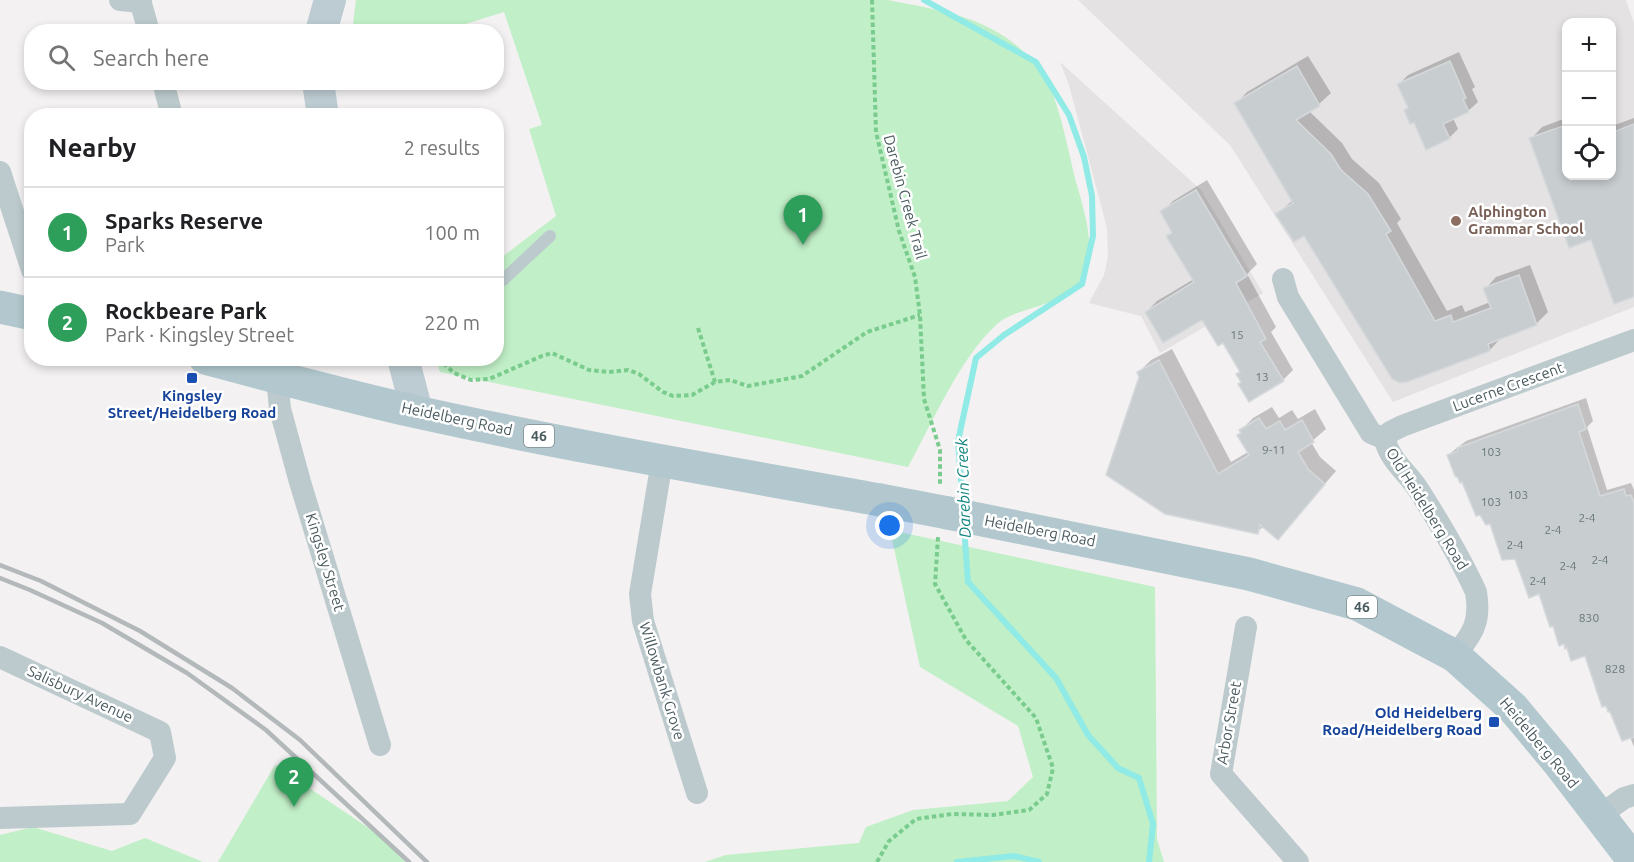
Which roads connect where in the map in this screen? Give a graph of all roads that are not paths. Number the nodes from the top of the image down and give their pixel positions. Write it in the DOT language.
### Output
graph roads {
  1 [pos="330,0"];
  2 [pos="134,1"];
  3 [pos="145,24"];
  4 [pos="323,24"];
  5 [pos="165,90"];
  6 [pos="319,90"];
  7 [pos="170,108"];
  8 [pos="322,108"];
  9 [pos="0,172"];
  10 [pos="550,236"];
  11 [pos="24,246"];
  12 [pos="504,279"];
  13 [pos="1283,279"];
  14 [pos="0,307"];
  15 [pos="24,312"];
  16 [pos="1634,340"];
  17 [pos="234,366"];
  18 [pos="405,366"];
  19 [pos="277,378"];
  20 [pos="417,412"];
  21 [pos="1385,439"];
  22 [pos="662,461"];
  23 [pos="1246,627"];
  24 [pos="1455,656"];
  25 [pos="0,657"];
  26 [pos="380,745"];
  27 [pos="697,793"];
  28 [pos="1634,795"];
  29 [pos="1599,816"];
  30 [pos="0,818"];
  31 [pos="1634,861"];
  32 [pos="1298,862"];
  1 -- 4 [label="street"];
  2 -- 3 [label="street"];
  5 -- 7 [label="street"];
  6 -- 8 [label="street"];
  9 -- 11 [label="street"];
  10 -- 12 [label="lane"];
  13 -- 21 [label="street, Old Heidelberg Road"];
  14 -- 15 [label="main road"];
  16 -- 21 [label="street, Lucerne Crescent"];
  17 -- 19 [label="main road, Heidelberg Road / 46"];
  18 -- 20 [label="street"];
  19 -- 20 [label="main road, Heidelberg Road / 46"];
  19 -- 26 [label="street, Kingsley Street"];
  20 -- 22 [label="main road, Heidelberg Road / 46"];
  21 -- 24 [label="street, Old Heidelberg Road"];
  22 -- 24 [label="main road, Heidelberg Road / 46, bridge"];
  22 -- 27 [label="street, Willowbank Grove"];
  23 -- 32 [label="street, Arbor Street"];
  24 -- 29 [label="main road, Heidelberg Road / 46"];
  25 -- 30 [label="street, Salisbury Avenue"];
  28 -- 29 [label="street"];
  29 -- 31 [label="main road, Heidelberg Road / 46"];
}
